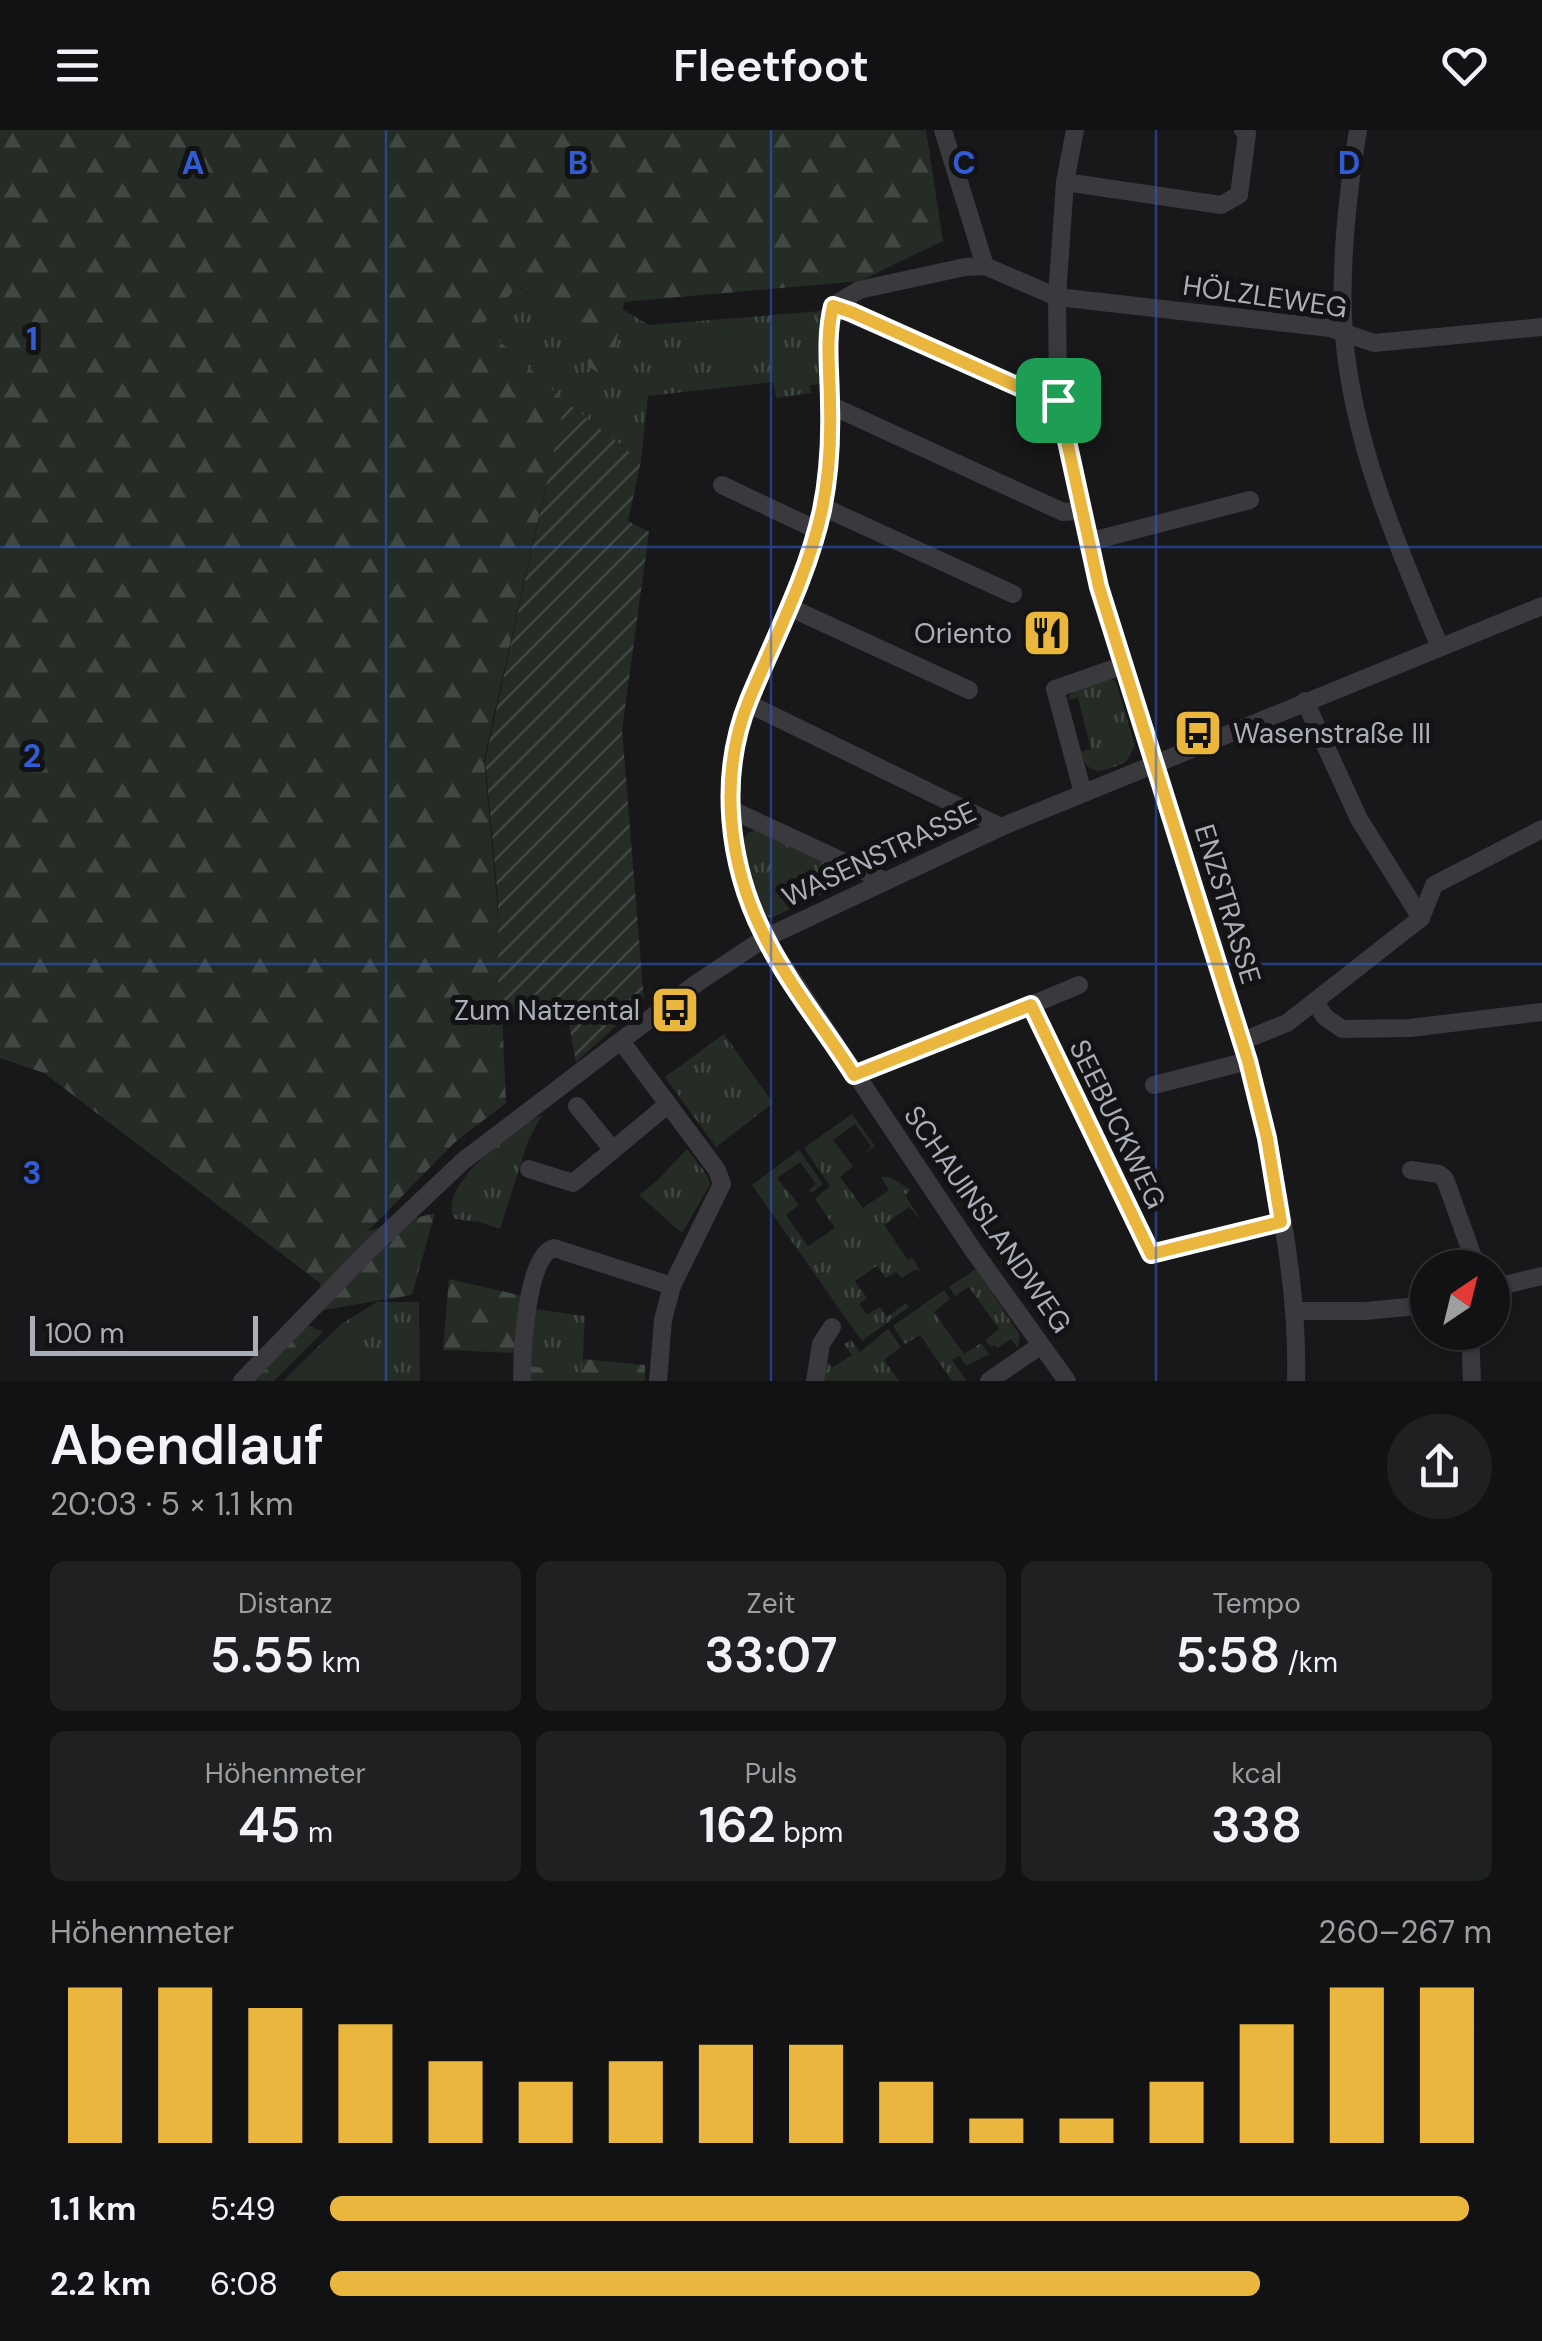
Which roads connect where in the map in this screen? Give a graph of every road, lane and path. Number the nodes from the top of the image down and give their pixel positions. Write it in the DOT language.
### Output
graph roads {
  1 [pos="943,130"];
  2 [pos="1075,130"];
  3 [pos="1243,130"];
  4 [pos="1358,130"];
  5 [pos="1064,182"];
  6 [pos="984,266"];
  7 [pos="1057,296"];
  8 [pos="833,306"];
  9 [pos="1542,327"];
  10 [pos="1344,334"];
  11 [pos="1058,400"];
  12 [pos="830,405"];
  13 [pos="722,485"];
  14 [pos="1250,500"];
  15 [pos="822,506"];
  16 [pos="1080,511"];
  17 [pos="816,530"];
  18 [pos="1088,542"];
  19 [pos="1013,594"];
  20 [pos="1542,606"];
  21 [pos="791,608"];
  22 [pos="1440,647"];
  23 [pos="1124,665"];
  24 [pos="968,690"];
  25 [pos="1305,701"];
  26 [pos="748,703"];
  27 [pos="1155,763"];
  28 [pos="1083,792"];
  29 [pos="730,809"];
  30 [pos="1002,827"];
  31 [pos="1542,829"];
  32 [pos="885,881"];
  33 [pos="1421,918"];
  34 [pos="765,938"];
  35 [pos="1079,985"];
  36 [pos="1315,1002"];
  37 [pos="1031,1005"];
  38 [pos="1542,1012"];
  39 [pos="621,1041"];
  40 [pos="1242,1041"];
  41 [pos="1248,1061"];
  42 [pos="854,1075"];
  43 [pos="1154,1085"];
  44 [pos="667,1105"];
  45 [pos="577,1106"];
  46 [pos="614,1150"];
  47 [pos="529,1169"];
  48 [pos="1410,1170"];
  49 [pos="1281,1222"];
  50 [pos="1471,1250"];
  51 [pos="1542,1276"];
  52 [pos="1510,1284"];
  53 [pos="672,1286"];
  54 [pos="1410,1307"];
  55 [pos="1295,1311"];
  56 [pos="832,1327"];
  57 [pos="1042,1345"];
  58 [pos="1471,1350"];
  59 [pos="242,1381"];
  60 [pos="522,1381"];
  61 [pos="658,1381"];
  62 [pos="815,1381"];
  63 [pos="989,1381"];
  64 [pos="1067,1381"];
  65 [pos="1296,1381"];
  66 [pos="1472,1381"];
  1 -- 6 [label="street"];
  2 -- 5 [label="street, ENZSTRASSE"];
  3 -- 5 [label="street"];
  4 -- 10 [label="street"];
  5 -- 7 [label="street, ENZSTRASSE"];
  6 -- 7 [label="street, HÖLZLEWEG"];
  6 -- 8 [label="street"];
  7 -- 10 [label="street, HÖLZLEWEG"];
  7 -- 11 [label="street, ENZSTRASSE"];
  8 -- 11 [label="street"];
  8 -- 12 [label="street, SCHAUINSLANDWEG"];
  9 -- 10 [label="street, HÖLZLEWEG"];
  10 -- 22 [label="street"];
  11 -- 16 [label="street, ENZSTRASSE"];
  12 -- 15 [label="street, SCHAUINSLANDWEG"];
  12 -- 16 [label="street"];
  13 -- 17 [label="street"];
  14 -- 18 [label="street"];
  15 -- 17 [label="street, SCHAUINSLANDWEG"];
  15 -- 19 [label="street"];
  16 -- 18 [label="street, ENZSTRASSE"];
  17 -- 21 [label="street, SCHAUINSLANDWEG"];
  18 -- 23 [label="street, ENZSTRASSE"];
  20 -- 22 [label="street, WASENSTRASSE"];
  21 -- 24 [label="street"];
  21 -- 26 [label="street, SCHAUINSLANDWEG"];
  22 -- 25 [label="street, WASENSTRASSE"];
  23 -- 27 [label="street, ENZSTRASSE"];
  23 -- 28 [label="street"];
  25 -- 27 [label="street, WASENSTRASSE"];
  25 -- 33 [label="street"];
  26 -- 29 [label="street, SCHAUINSLANDWEG"];
  26 -- 30 [label="street"];
  27 -- 28 [label="street, WASENSTRASSE"];
  27 -- 40 [label="street, ENZSTRASSE"];
  28 -- 30 [label="street, WASENSTRASSE"];
  29 -- 32 [label="street"];
  29 -- 34 [label="street, SCHAUINSLANDWEG"];
  30 -- 32 [label="street, WASENSTRASSE"];
  31 -- 33 [label="street"];
  32 -- 34 [label="street, WASENSTRASSE"];
  33 -- 36 [label="street"];
  34 -- 39 [label="street, WASENSTRASSE"];
  34 -- 42 [label="street, SCHAUINSLANDWEG"];
  35 -- 37 [label="street"];
  36 -- 38 [label="street"];
  36 -- 40 [label="street"];
  37 -- 42 [label="street"];
  37 -- 49 [label="street, SEEBUCKWEG"];
  39 -- 44 [label="street"];
  39 -- 59 [label="street, WASENSTRASSE"];
  40 -- 41 [label="street, ENZSTRASSE"];
  41 -- 43 [label="street"];
  41 -- 49 [label="street, ENZSTRASSE"];
  42 -- 57 [label="street, SCHAUINSLANDWEG"];
  44 -- 46 [label="street"];
  44 -- 53 [label="street"];
  45 -- 46 [label="street"];
  46 -- 47 [label="street"];
  48 -- 50 [label="street"];
  49 -- 55 [label="street, ENZSTRASSE"];
  51 -- 52 [label="street"];
  53 -- 60 [label="street"];
  53 -- 61 [label="street"];
  54 -- 55 [label="street"];
  55 -- 65 [label="street, ENZSTRASSE"];
  56 -- 62 [label="street"];
  57 -- 63 [label="street"];
  57 -- 64 [label="street, SCHAUINSLANDWEG"];
  58 -- 66 [label="street"];
}
